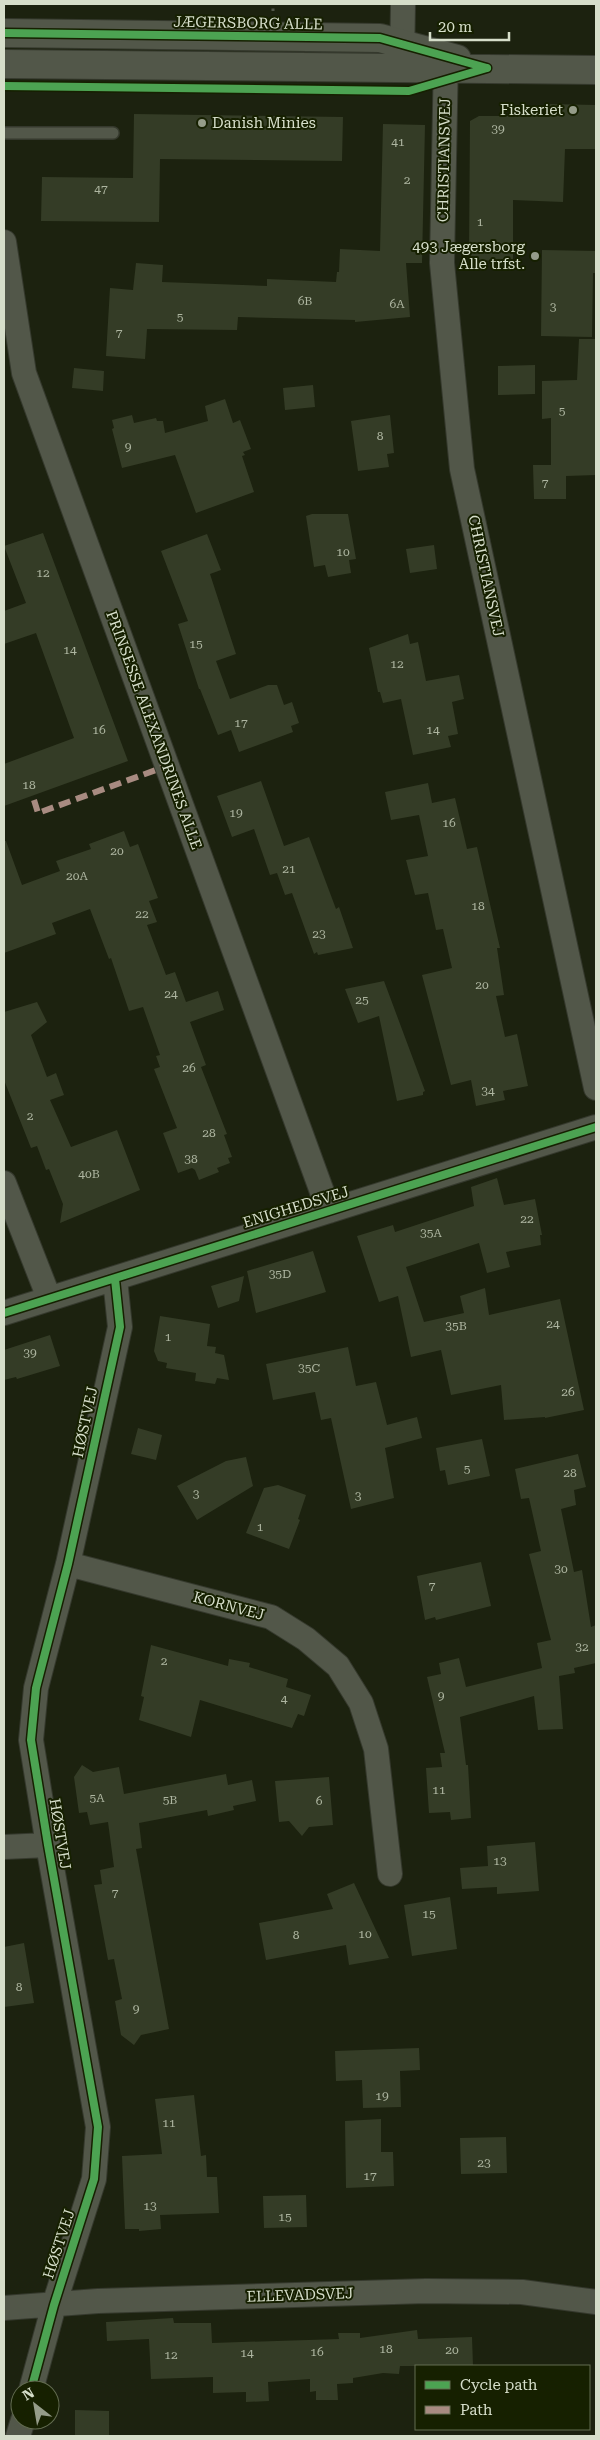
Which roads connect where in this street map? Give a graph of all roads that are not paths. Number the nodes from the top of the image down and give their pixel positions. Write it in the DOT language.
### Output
graph roads {
  1 [pos="403,4"];
  2 [pos="4,33"];
  3 [pos="402,56"];
  4 [pos="446,62"];
  5 [pos="4,64"];
  6 [pos="596,70"];
  7 [pos="4,133"];
  8 [pos="113,133"];
  9 [pos="4,242"];
  10 [pos="596,1088"];
  11 [pos="596,1127"];
  12 [pos="4,1183"];
  13 [pos="329,1211"];
  14 [pos="115,1279"];
  15 [pos="49,1298"];
  16 [pos="4,1313"];
  17 [pos="68,1564"];
  18 [pos="48,1845"];
  19 [pos="4,1847"];
  20 [pos="390,1874"];
  21 [pos="596,2302"];
  22 [pos="54,2305"];
  23 [pos="4,2308"];
  24 [pos="34,2380"];
  1 -- 3 [label="street"];
  2 -- 3 [label="street, JÆGERSBORG ALLE"];
  3 -- 4 [label="street, JÆGERSBORG ALLE"];
  3 -- 5 [label="street, JÆGERSBORG ALLE"];
  4 -- 6 [label="street, JÆGERSBORG ALLE"];
  4 -- 10 [label="street, CHRISTIANSVEJ"];
  7 -- 8 [label="lane"];
  9 -- 13 [label="street, PRINSESSE ALEXANDRINES ALLE"];
  11 -- 13 [label="street, ENIGHEDSVEJ"];
  12 -- 15 [label="street"];
  13 -- 14 [label="street, ENIGHEDSVEJ"];
  14 -- 15 [label="street, ENIGHEDSVEJ"];
  14 -- 17 [label="street, HØSTVEJ"];
  15 -- 16 [label="street, ENIGHEDSVEJ"];
  17 -- 18 [label="street, HØSTVEJ"];
  17 -- 20 [label="street, KORNVEJ"];
  18 -- 19 [label="street"];
  18 -- 22 [label="street, HØSTVEJ"];
  21 -- 22 [label="street, ELLEVADSVEJ"];
  22 -- 23 [label="street, ELLEVADSVEJ"];
  22 -- 24 [label="street, HØSTVEJ"];
}
